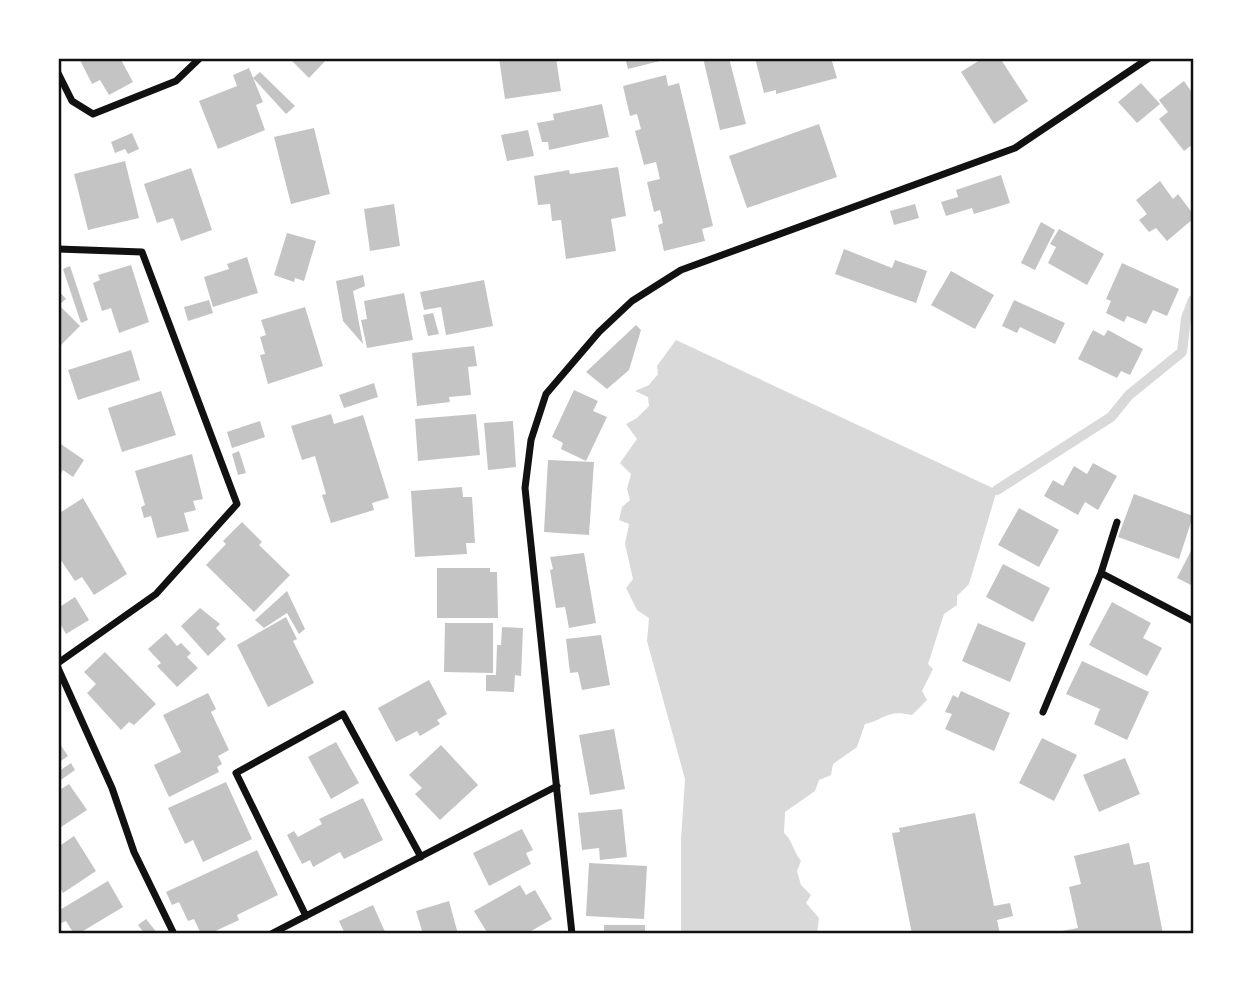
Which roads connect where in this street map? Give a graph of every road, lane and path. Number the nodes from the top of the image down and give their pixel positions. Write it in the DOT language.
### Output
graph roads {
  1 [pos="200,58"];
  2 [pos="1149,58"];
  3 [pos="58,73"];
  4 [pos="58,249"];
  5 [pos="1117,522"];
  6 [pos="1101,573"];
  7 [pos="1193,621"];
  8 [pos="58,663"];
  9 [pos="58,668"];
  10 [pos="1043,712"];
  11 [pos="557,786"];
  12 [pos="421,857"];
  13 [pos="306,916"];
  14 [pos="174,934"];
  15 [pos="271,934"];
  16 [pos="572,934"];
  1 -- 3 [label="street"];
  2 -- 11 [label="street"];
  4 -- 8 [label="street"];
  5 -- 6 [label="street"];
  6 -- 7 [label="street"];
  6 -- 10 [label="street"];
  9 -- 14 [label="street"];
  11 -- 12 [label="street"];
  11 -- 16 [label="street"];
  12 -- 13 [label="street"];
  12 -- 13 [label="street"];
  13 -- 15 [label="street"];
}
